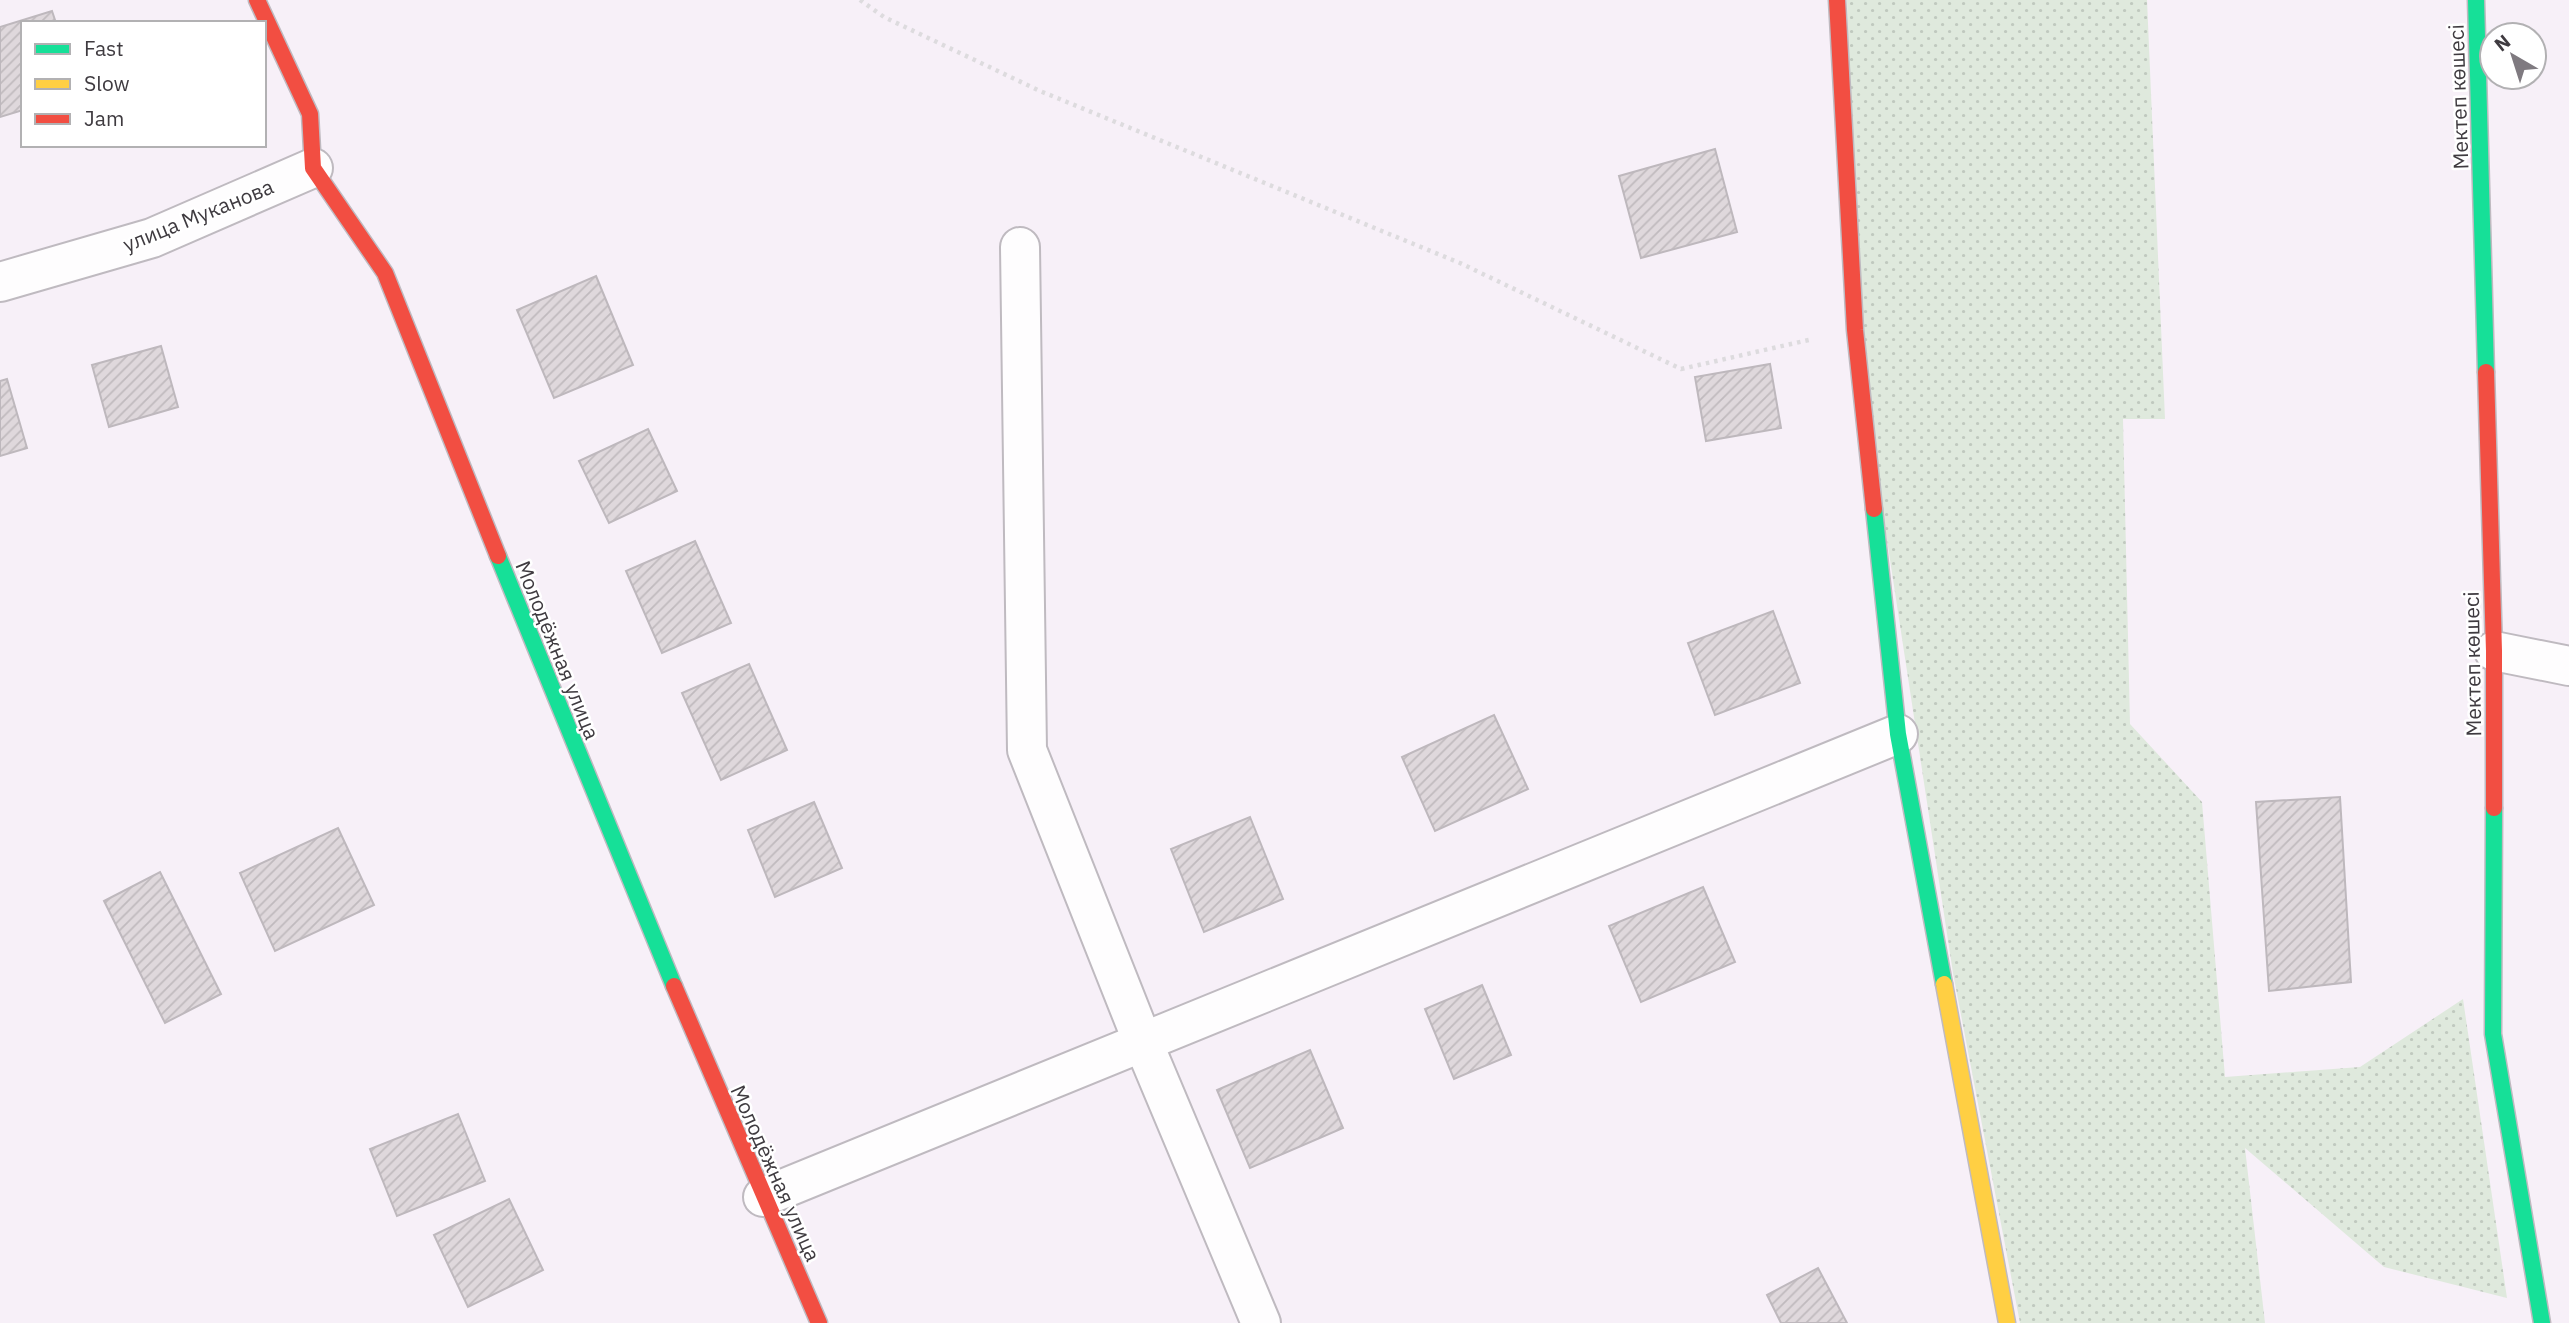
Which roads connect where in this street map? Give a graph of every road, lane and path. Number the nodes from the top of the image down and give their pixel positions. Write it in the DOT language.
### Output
graph roads {
  1 [pos="257,0"];
  2 [pos="860,0"];
  3 [pos="1838,0"];
  4 [pos="2476,0"];
  5 [pos="313,168"];
  6 [pos="1020,247"];
  7 [pos="0,282"];
  8 [pos="1855,330"];
  9 [pos="2494,651"];
  10 [pos="2569,666"];
  11 [pos="1898,734"];
  12 [pos="1142,1040"];
  13 [pos="763,1197"];
  14 [pos="819,1323"];
  15 [pos="1261,1323"];
  16 [pos="2007,1323"];
  17 [pos="2542,1323"];
  1 -- 5 [label="street"];
  2 -- 8 [label="path"];
  3 -- 8 [label="street"];
  4 -- 9 [label="street, Мектеп көшесі"];
  5 -- 7 [label="street, улица Муканова"];
  5 -- 13 [label="street, Молодёжная улица"];
  6 -- 12 [label="street"];
  8 -- 11 [label="street"];
  9 -- 10 [label="street"];
  9 -- 17 [label="street, Мектеп көшесі"];
  11 -- 12 [label="street"];
  11 -- 16 [label="street"];
  12 -- 13 [label="street"];
  12 -- 15 [label="street"];
  13 -- 14 [label="street, Молодёжная улица"];
}
